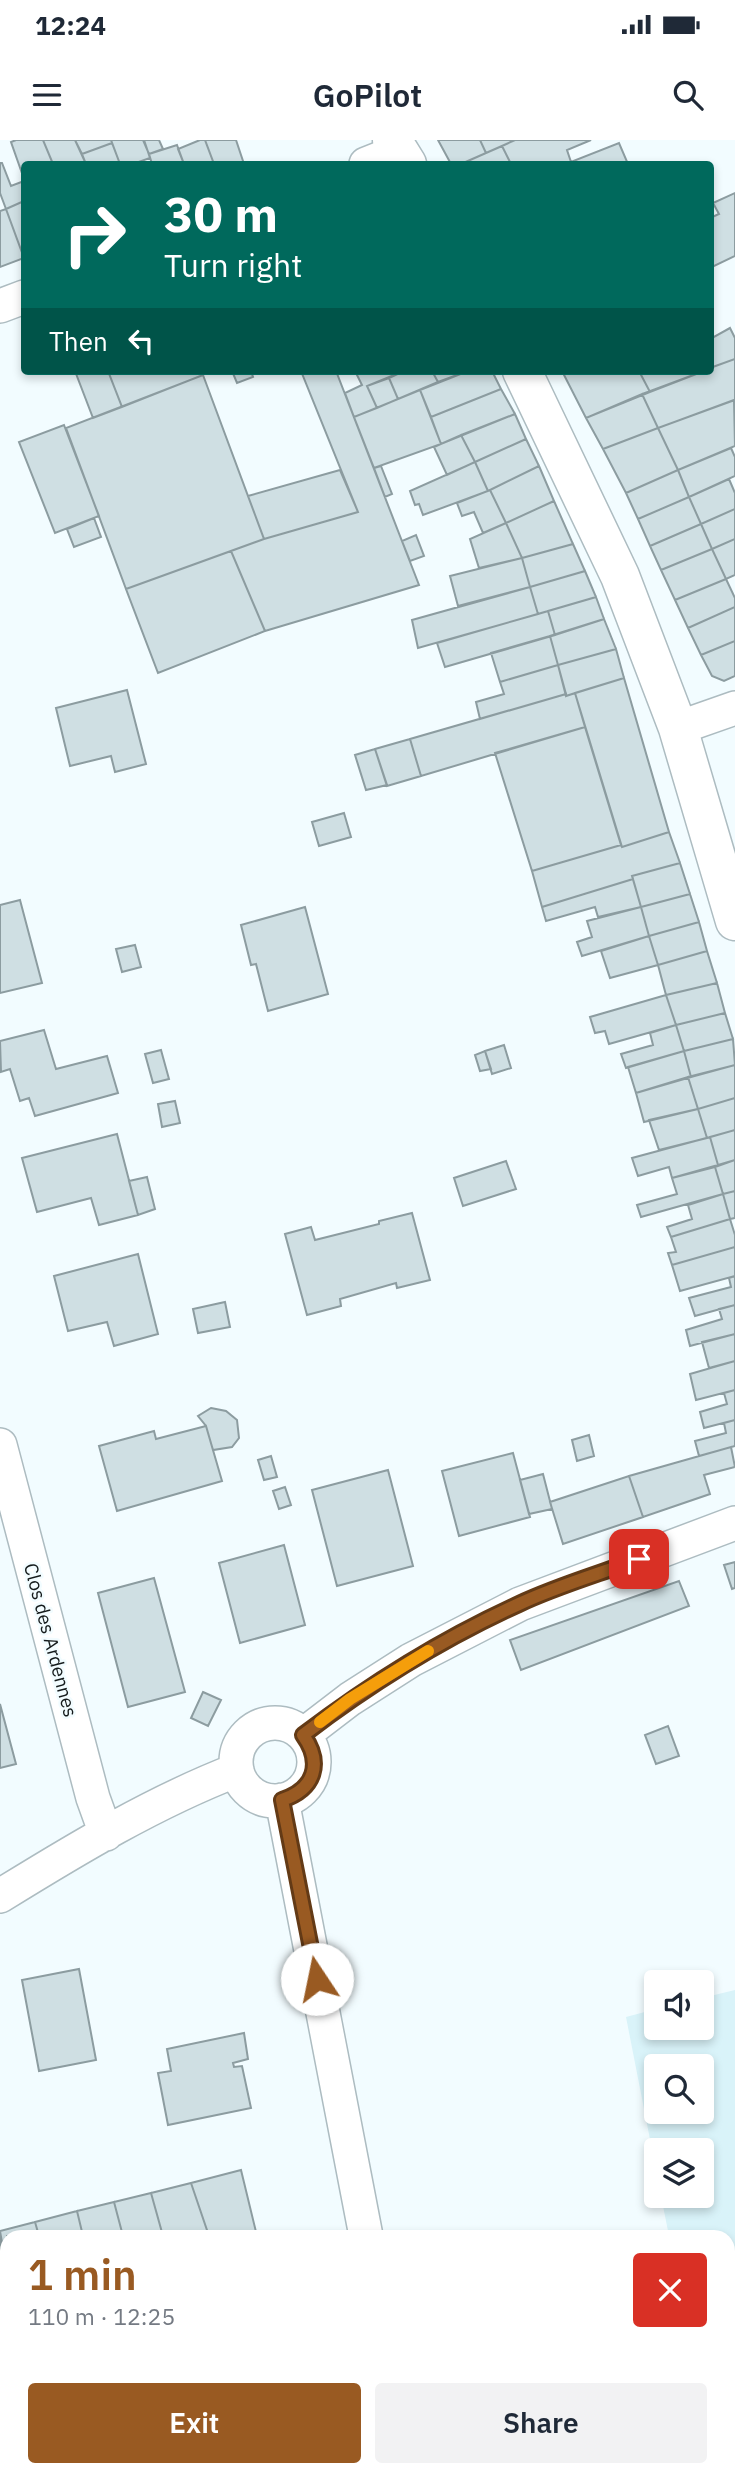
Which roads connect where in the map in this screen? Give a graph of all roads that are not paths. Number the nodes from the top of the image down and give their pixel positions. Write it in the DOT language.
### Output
graph roads {
  1 [pos="21,298"];
  2 [pos="0,306"];
  3 [pos="524,375"];
  4 [pos="735,708"];
  5 [pos="678,728"];
  6 [pos="735,921"];
  7 [pos="0,1445"];
  8 [pos="735,1523"];
  9 [pos="303,1735"];
  10 [pos="237,1770"];
  11 [pos="282,1800"];
  12 [pos="106,1834"];
  13 [pos="0,1896"];
  14 [pos="365,2230"];
  1 -- 2 [label="street"];
  3 -- 5 [label="street"];
  4 -- 5 [label="street"];
  5 -- 6 [label="street"];
  7 -- 12 [label="street, Clos des Ardennes"];
  8 -- 9 [label="street"];
  9 -- 10 [label="street"];
  9 -- 11 [label="street"];
  10 -- 11 [label="street"];
  10 -- 12 [label="street"];
  11 -- 14 [label="street"];
  12 -- 13 [label="street"];
}
